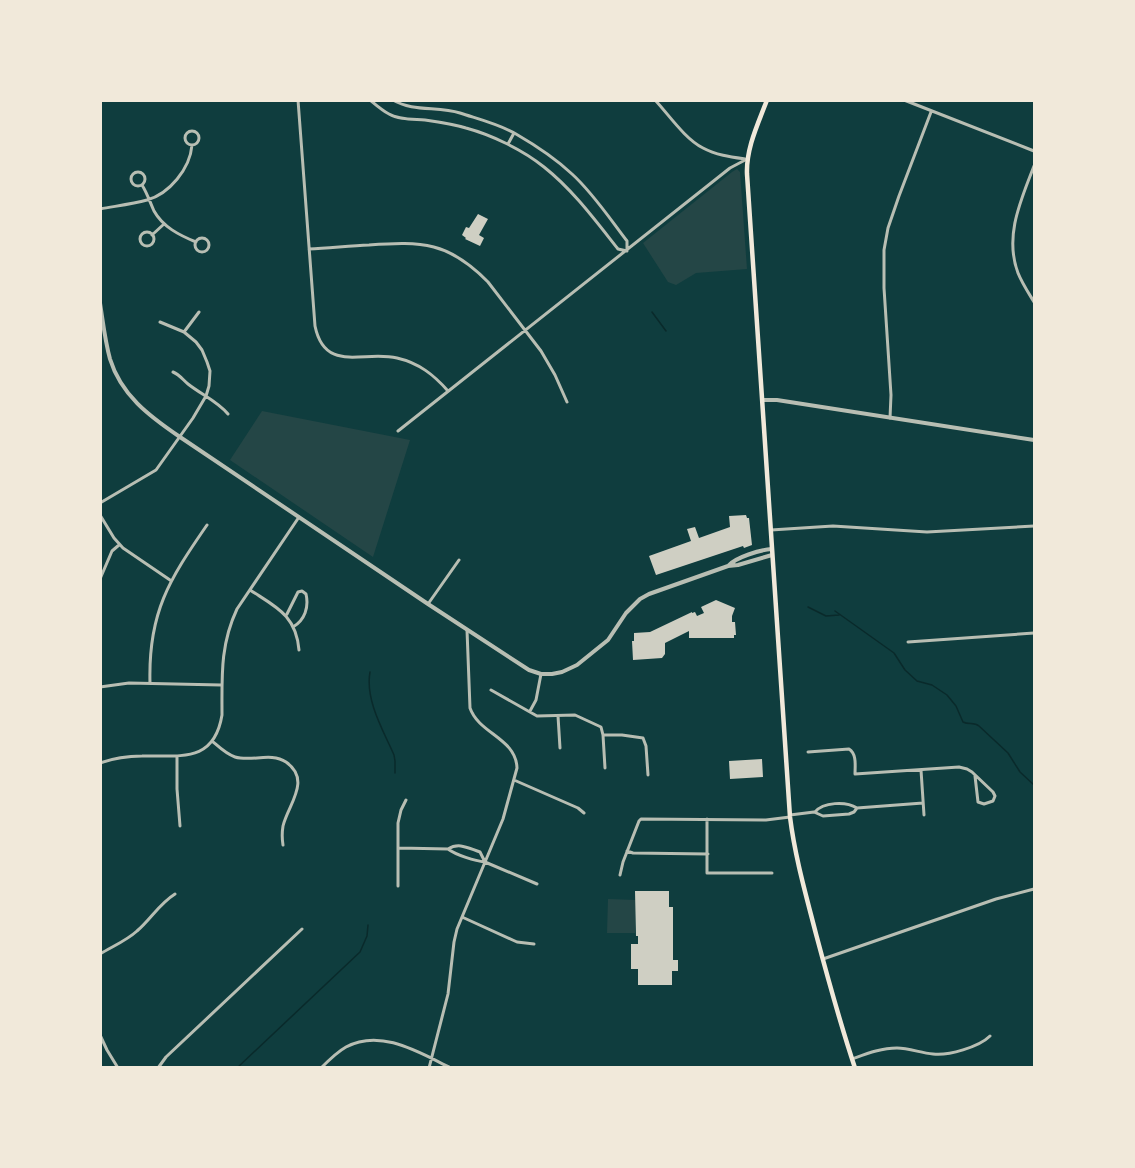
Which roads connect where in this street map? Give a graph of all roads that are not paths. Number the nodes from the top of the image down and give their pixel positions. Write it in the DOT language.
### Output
graph roads {
  1 [pos="298,100"];
  2 [pos="370,100"];
  3 [pos="393,100"];
  4 [pos="654,100"];
  5 [pos="767,100"];
  6 [pos="904,100"];
  7 [pos="931,112"];
  8 [pos="514,133"];
  9 [pos="508,144"];
  10 [pos="192,145"];
  11 [pos="1035,151"];
  12 [pos="747,159"];
  13 [pos="1035,166"];
  14 [pos="142,185"];
  15 [pos="149,200"];
  16 [pos="100,209"];
  17 [pos="164,224"];
  18 [pos="152,234"];
  19 [pos="196,242"];
  20 [pos="309,249"];
  21 [pos="627,251"];
  22 [pos="1035,302"];
  23 [pos="100,303"];
  24 [pos="198,312"];
  25 [pos="160,322"];
  26 [pos="525,330"];
  27 [pos="184,332"];
  28 [pos="173,372"];
  29 [pos="448,391"];
  30 [pos="206,396"];
  31 [pos="762,400"];
  32 [pos="567,402"];
  33 [pos="228,414"];
  34 [pos="890,418"];
  35 [pos="398,431"];
  36 [pos="180,437"];
  37 [pos="1035,440"];
  38 [pos="100,503"];
  39 [pos="100,515"];
  40 [pos="299,516"];
  41 [pos="207,525"];
  42 [pos="1035,526"];
  43 [pos="771,530"];
  44 [pos="119,545"];
  45 [pos="772,552"];
  46 [pos="459,560"];
  47 [pos="100,579"];
  48 [pos="171,580"];
  49 [pos="250,590"];
  50 [pos="428,604"];
  51 [pos="286,615"];
  52 [pos="293,627"];
  53 [pos="467,630"];
  54 [pos="1035,633"];
  55 [pos="908,642"];
  56 [pos="299,650"];
  57 [pos="541,674"];
  58 [pos="150,683"];
  59 [pos="222,685"];
  60 [pos="100,687"];
  61 [pos="491,690"];
  62 [pos="530,711"];
  63 [pos="558,716"];
  64 [pos="603,735"];
  65 [pos="212,741"];
  66 [pos="560,748"];
  67 [pos="808,752"];
  68 [pos="177,756"];
  69 [pos="100,763"];
  70 [pos="605,768"];
  71 [pos="921,770"];
  72 [pos="648,775"];
  73 [pos="975,776"];
  74 [pos="514,780"];
  75 [pos="406,800"];
  76 [pos="923,803"];
  77 [pos="857,808"];
  78 [pos="814,812"];
  79 [pos="584,813"];
  80 [pos="924,815"];
  81 [pos="790,816"];
  82 [pos="707,819"];
  83 [pos="180,826"];
  84 [pos="283,845"];
  85 [pos="398,848"];
  86 [pos="448,849"];
  87 [pos="627,851"];
  88 [pos="708,854"];
  89 [pos="485,862"];
  90 [pos="772,873"];
  91 [pos="620,875"];
  92 [pos="537,884"];
  93 [pos="398,886"];
  94 [pos="1035,889"];
  95 [pos="175,894"];
  96 [pos="462,917"];
  97 [pos="302,929"];
  98 [pos="534,944"];
  99 [pos="100,954"];
  100 [pos="823,959"];
  101 [pos="100,1035"];
  102 [pos="990,1036"];
  103 [pos="431,1058"];
  104 [pos="852,1059"];
  105 [pos="118,1068"];
  106 [pos="158,1068"];
  107 [pos="321,1068"];
  108 [pos="429,1068"];
  109 [pos="451,1068"];
  110 [pos="855,1068"];
  1 -- 20 [label="street"];
  2 -- 9 [label="street"];
  3 -- 8 [label="street"];
  4 -- 12 [label="street"];
  5 -- 12 [label="main road"];
  6 -- 7 [label="street"];
  7 -- 11 [label="street"];
  7 -- 34 [label="street"];
  8 -- 9 [label="street"];
  8 -- 21 [label="street"];
  9 -- 21 [label="street"];
  10 -- 10 [label="street"];
  10 -- 15 [label="street"];
  12 -- 21 [label="street"];
  12 -- 31 [label="main road"];
  13 -- 22 [label="street"];
  14 -- 14 [label="street"];
  14 -- 15 [label="street"];
  15 -- 16 [label="street"];
  15 -- 17 [label="street"];
  17 -- 18 [label="street"];
  17 -- 19 [label="street"];
  18 -- 18 [label="street"];
  19 -- 19 [label="street"];
  20 -- 26 [label="street"];
  20 -- 29 [label="street"];
  21 -- 26 [label="street"];
  23 -- 36 [label="street"];
  24 -- 27 [label="street"];
  25 -- 27 [label="street"];
  26 -- 29 [label="street"];
  26 -- 32 [label="street"];
  27 -- 30 [label="street"];
  28 -- 30 [label="street"];
  29 -- 35 [label="street"];
  30 -- 33 [label="street"];
  30 -- 36 [label="street"];
  31 -- 34 [label="street"];
  31 -- 43 [label="main road"];
  34 -- 37 [label="street"];
  36 -- 38 [label="street"];
  36 -- 40 [label="street"];
  39 -- 44 [label="street"];
  40 -- 49 [label="street"];
  40 -- 50 [label="street"];
  41 -- 48 [label="street"];
  42 -- 43 [label="street"];
  43 -- 45 [label="main road"];
  44 -- 47 [label="street"];
  44 -- 48 [label="street"];
  45 -- 57 [label="street"];
  45 -- 81 [label="main road"];
  46 -- 50 [label="street"];
  48 -- 58 [label="street"];
  49 -- 51 [label="street"];
  49 -- 59 [label="street"];
  50 -- 53 [label="street"];
  51 -- 52 [label="street"];
  51 -- 52 [label="street"];
  52 -- 56 [label="street"];
  53 -- 57 [label="street"];
  53 -- 74 [label="street"];
  54 -- 55 [label="street"];
  57 -- 62 [label="street"];
  58 -- 59 [label="street"];
  58 -- 60 [label="street"];
  59 -- 65 [label="street"];
  61 -- 62 [label="street"];
  62 -- 63 [label="street"];
  63 -- 64 [label="street"];
  63 -- 66 [label="street"];
  64 -- 70 [label="street"];
  64 -- 72 [label="street"];
  65 -- 68 [label="street"];
  65 -- 84 [label="street"];
  67 -- 71 [label="street"];
  68 -- 69 [label="street"];
  68 -- 83 [label="street"];
  71 -- 73 [label="street"];
  71 -- 76 [label="street"];
  73 -- 73 [label="street"];
  74 -- 79 [label="street"];
  74 -- 89 [label="street"];
  75 -- 85 [label="street"];
  76 -- 77 [label="street"];
  76 -- 80 [label="street"];
  77 -- 78 [label="street"];
  77 -- 78 [label="street"];
  78 -- 81 [label="street"];
  81 -- 82 [label="street"];
  81 -- 100 [label="main road"];
  82 -- 87 [label="street"];
  82 -- 88 [label="street"];
  85 -- 86 [label="street"];
  85 -- 93 [label="street"];
  86 -- 89 [label="street"];
  86 -- 89 [label="street"];
  87 -- 88 [label="street"];
  87 -- 91 [label="street"];
  88 -- 90 [label="street"];
  89 -- 92 [label="street"];
  89 -- 96 [label="street"];
  94 -- 100 [label="street"];
  95 -- 99 [label="street"];
  96 -- 98 [label="street"];
  96 -- 103 [label="street"];
  97 -- 106 [label="street"];
  100 -- 104 [label="main road"];
  101 -- 105 [label="street"];
  102 -- 104 [label="street"];
  103 -- 107 [label="street"];
  103 -- 108 [label="street"];
  103 -- 109 [label="street"];
  104 -- 110 [label="main road"];
}
